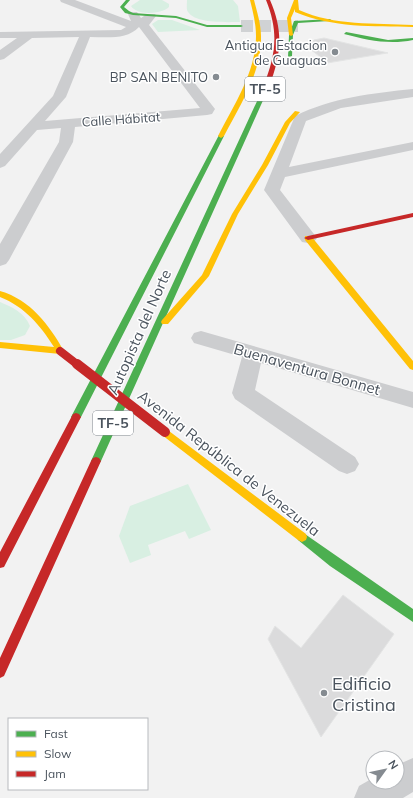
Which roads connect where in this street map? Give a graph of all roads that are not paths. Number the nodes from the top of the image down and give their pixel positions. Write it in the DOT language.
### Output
graph roads {
  1 [pos="65,0"];
  2 [pos="242,0"];
  3 [pos="252,0"];
  4 [pos="268,0"];
  5 [pos="296,1"];
  6 [pos="177,2"];
  7 [pos="125,4"];
  8 [pos="86,8"];
  9 [pos="133,14"];
  10 [pos="157,16"];
  11 [pos="329,20"];
  12 [pos="387,25"];
  13 [pos="134,26"];
  14 [pos="298,26"];
  15 [pos="413,26"];
  16 [pos="86,34"];
  17 [pos="0,35"];
  18 [pos="29,35"];
  19 [pos="291,35"];
  20 [pos="413,38"];
  21 [pos="248,49"];
  22 [pos="0,56"];
  23 [pos="288,64"];
  24 [pos="413,89"];
  25 [pos="413,93"];
  26 [pos="214,112"];
  27 [pos="297,112"];
  28 [pos="69,123"];
  29 [pos="34,126"];
  30 [pos="257,131"];
  31 [pos="221,136"];
  32 [pos="413,146"];
  33 [pos="0,163"];
  34 [pos="279,174"];
  35 [pos="228,175"];
  36 [pos="413,215"];
  37 [pos="308,238"];
  38 [pos="0,260"];
  39 [pos="0,294"];
  40 [pos="43,322"];
  41 [pos="35,331"];
  42 [pos="153,335"];
  43 [pos="28,338"];
  44 [pos="201,338"];
  45 [pos="0,345"];
  46 [pos="14,346"];
  47 [pos="60,351"];
  48 [pos="253,354"];
  49 [pos="413,367"];
  50 [pos="413,400"];
  51 [pos="347,464"];
  52 [pos="0,563"];
  53 [pos="413,616"];
  54 [pos="0,672"];
  55 [pos="413,774"];
  56 [pos="371,798"];
  1 -- 8 [label="street"];
  2 -- 21 [label="main road"];
  3 -- 31 [label="main road, Autopista del Norte / TF-5"];
  4 -- 35 [label="main road, Autopista del Norte / TF-5"];
  5 -- 11 [label="main road"];
  5 -- 19 [label="main road"];
  6 -- 10 [label="main road"];
  6 -- 10 [label="main road"];
  7 -- 8 [label="street"];
  7 -- 9 [label="main road"];
  8 -- 13 [label="street"];
  9 -- 10 [label="main road"];
  9 -- 13 [label="street"];
  10 -- 26 [label="street"];
  11 -- 12 [label="main road"];
  11 -- 19 [label="main road"];
  12 -- 15 [label="main road"];
  12 -- 20 [label="main road"];
  13 -- 16 [label="street"];
  14 -- 20 [label="main road"];
  16 -- 18 [label="street"];
  16 -- 29 [label="street"];
  17 -- 18 [label="street"];
  18 -- 22 [label="street"];
  19 -- 23 [label="main road"];
  24 -- 27 [label="street"];
  25 -- 34 [label="street"];
  26 -- 28 [label="street, Calle Hábitat"];
  26 -- 31 [label="main road"];
  27 -- 42 [label="main road"];
  28 -- 29 [label="street, Calle Hábitat"];
  28 -- 38 [label="street"];
  29 -- 33 [label="street"];
  30 -- 35 [label="main road"];
  31 -- 52 [label="main road, Autopista del Norte / TF-5"];
  32 -- 34 [label="street"];
  34 -- 37 [label="street"];
  35 -- 42 [label="main road, Autopista del Norte / TF-5"];
  36 -- 37 [label="main road"];
  37 -- 49 [label="main road"];
  39 -- 40 [label="main road, Avenida República de Venezuela"];
  40 -- 41 [label="main road"];
  40 -- 47 [label="main road, Avenida República de Venezuela"];
  42 -- 54 [label="main road, Autopista del Norte / TF-5"];
  43 -- 46 [label="main road"];
  44 -- 48 [label="street, Buenaventura Bonnet"];
  45 -- 46 [label="main road"];
  46 -- 47 [label="main road"];
  47 -- 53 [label="main road, Avenida República de Venezuela, bridge"];
  48 -- 50 [label="street, Buenaventura Bonnet"];
  48 -- 51 [label="street"];
  55 -- 56 [label="street"];
}
